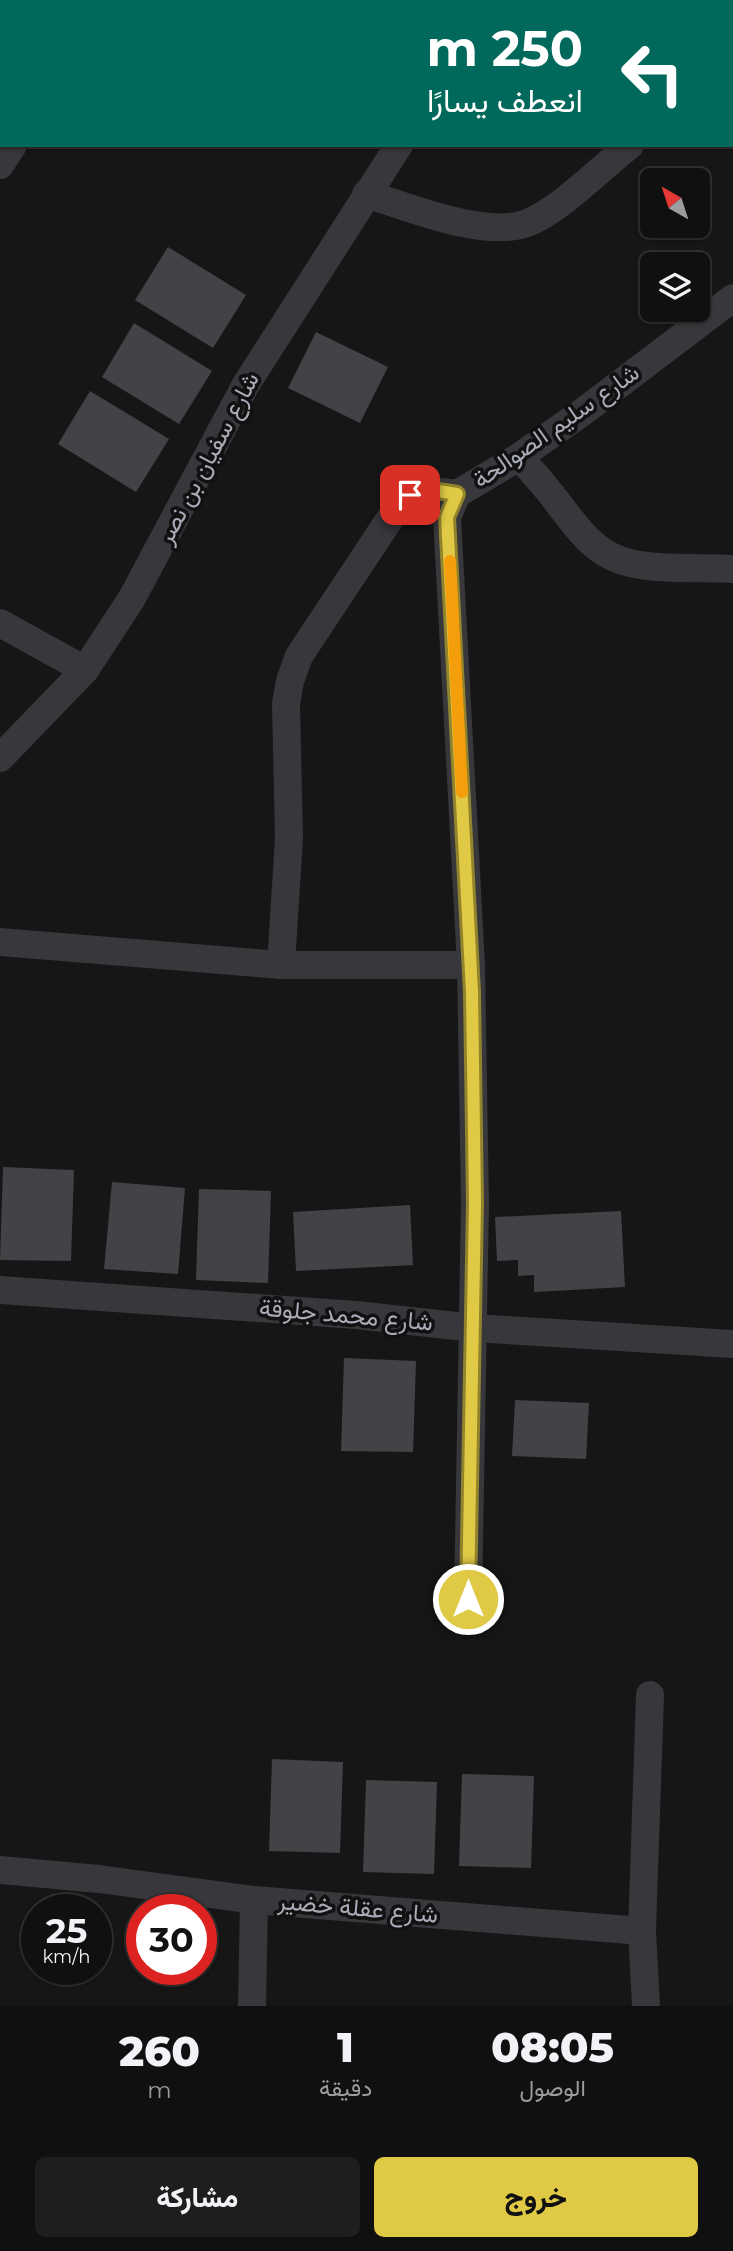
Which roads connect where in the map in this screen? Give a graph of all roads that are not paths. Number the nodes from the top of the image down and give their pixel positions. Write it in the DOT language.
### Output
graph roads {
  1 [pos="12,147"];
  2 [pos="398,147"];
  3 [pos="628,147"];
  4 [pos="0,165"];
  5 [pos="366,194"];
  6 [pos="733,298"];
  7 [pos="519,457"];
  8 [pos="457,494"];
  9 [pos="733,569"];
  10 [pos="0,623"];
  11 [pos="85,670"];
  12 [pos="0,758"];
  13 [pos="0,942"];
  14 [pos="281,965"];
  15 [pos="471,965"];
  16 [pos="0,1290"];
  17 [pos="474,1328"];
  18 [pos="733,1345"];
  19 [pos="468,1599"];
  20 [pos="650,1695"];
  21 [pos="0,1870"];
  22 [pos="254,1900"];
  23 [pos="642,1931"];
  24 [pos="252,2006"];
  25 [pos="646,2006"];
  1 -- 4 [label="street"];
  2 -- 5 [label="street, شارع سفيان بن نصر"];
  3 -- 5 [label="street"];
  5 -- 11 [label="street, شارع سفيان بن نصر"];
  6 -- 7 [label="street, شارع سليم الصوالحة"];
  7 -- 8 [label="street, شارع سليم الصوالحة"];
  7 -- 9 [label="street"];
  8 -- 14 [label="street"];
  8 -- 15 [label="street, شارع سليم الصوالحة"];
  10 -- 11 [label="street"];
  11 -- 12 [label="street, شارع سفيان بن نصر"];
  13 -- 14 [label="street"];
  14 -- 15 [label="street"];
  15 -- 17 [label="street, شارع سليم الصوالحة"];
  16 -- 17 [label="street, شارع محمد جلوقة"];
  17 -- 18 [label="street, شارع محمد جلوقة"];
  17 -- 19 [label="street, شارع سليم الصوالحة"];
  20 -- 23 [label="street"];
  21 -- 22 [label="street, شارع عقلة خضير"];
  22 -- 23 [label="street, شارع عقلة خضير"];
  22 -- 24 [label="street"];
  23 -- 25 [label="street"];
}
